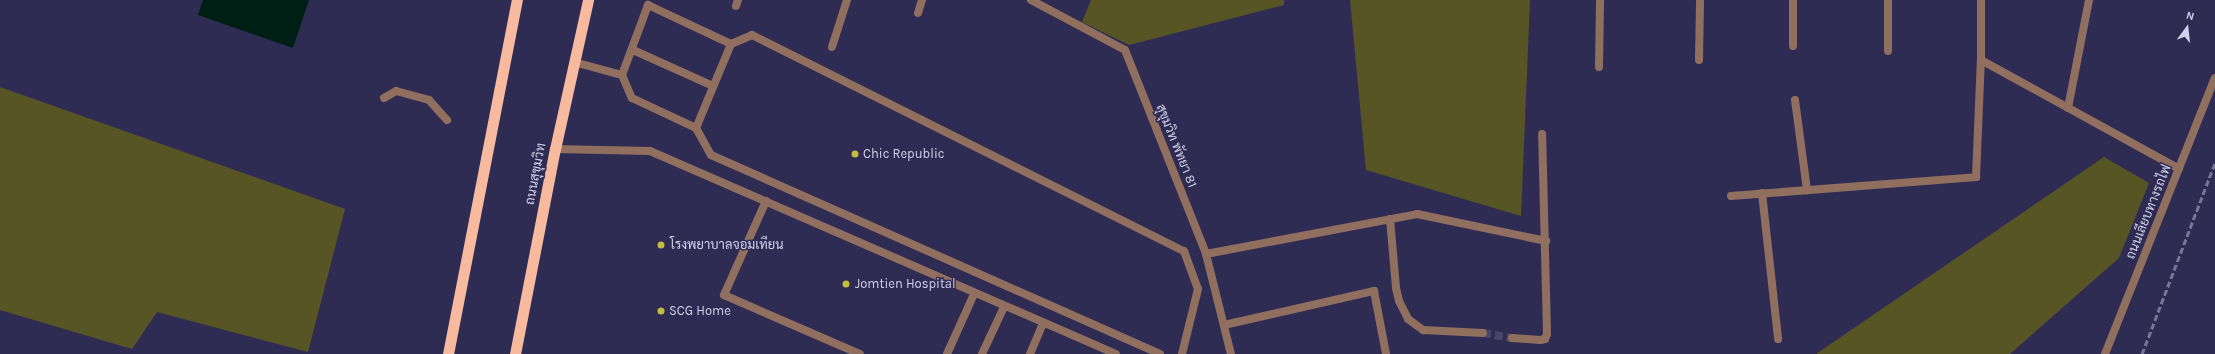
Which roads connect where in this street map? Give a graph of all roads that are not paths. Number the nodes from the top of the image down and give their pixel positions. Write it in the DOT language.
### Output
graph roads {
  1 [pos="517,0"];
  2 [pos="588,0"];
  3 [pos="847,0"];
  4 [pos="922,0"];
  5 [pos="1031,0"];
  6 [pos="1600,0"];
  7 [pos="1700,0"];
  8 [pos="1793,0"];
  9 [pos="1888,0"];
  10 [pos="1980,0"];
  11 [pos="2089,0"];
  12 [pos="918,12"];
  13 [pos="731,44"];
  14 [pos="1793,46"];
  15 [pos="832,47"];
  16 [pos="632,50"];
  17 [pos="1888,51"];
  18 [pos="1699,60"];
  19 [pos="1981,60"];
  20 [pos="574,62"];
  21 [pos="1599,67"];
  22 [pos="622,75"];
  23 [pos="2215,78"];
  24 [pos="713,86"];
  25 [pos="384,98"];
  26 [pos="1795,100"];
  27 [pos="2068,108"];
  28 [pos="447,120"];
  29 [pos="696,128"];
  30 [pos="1542,134"];
  31 [pos="555,149"];
  32 [pos="2179,169"];
  33 [pos="1807,190"];
  34 [pos="1762,193"];
  35 [pos="1731,196"];
  36 [pos="766,201"];
  37 [pos="1390,219"];
  38 [pos="1546,241"];
  39 [pos="1206,254"];
  40 [pos="974,294"];
  41 [pos="1004,307"];
  42 [pos="1043,323"];
  43 [pos="1224,325"];
  44 [pos="1483,333"];
  45 [pos="1512,338"];
  46 [pos="1778,339"];
  47 [pos="448,354"];
  48 [pos="515,354"];
  49 [pos="860,354"];
  50 [pos="947,354"];
  51 [pos="982,354"];
  52 [pos="1030,354"];
  53 [pos="1116,354"];
  54 [pos="1160,354"];
  55 [pos="1182,354"];
  56 [pos="1231,354"];
  57 [pos="1386,354"];
  58 [pos="2105,354"];
  1 -- 47 [label="highway"];
  2 -- 20 [label="highway, ถนนสุขุมวิท"];
  3 -- 15 [label="street"];
  4 -- 12 [label="street"];
  5 -- 39 [label="street, สุขุมวิท พัทยา 81"];
  6 -- 21 [label="street"];
  7 -- 18 [label="street"];
  8 -- 14 [label="street"];
  9 -- 17 [label="street"];
  10 -- 19 [label="street"];
  11 -- 27 [label="street"];
  13 -- 16 [label="street"];
  13 -- 24 [label="street"];
  13 -- 55 [label="street"];
  16 -- 22 [label="street"];
  16 -- 24 [label="street"];
  19 -- 27 [label="street"];
  19 -- 33 [label="street"];
  20 -- 22 [label="street"];
  20 -- 31 [label="highway, ถนนสุขุมวิท"];
  22 -- 29 [label="street"];
  23 -- 32 [label="street, ถนนเลียบทางรถไฟ"];
  24 -- 29 [label="street"];
  25 -- 28 [label="street"];
  26 -- 33 [label="street"];
  27 -- 32 [label="street"];
  29 -- 54 [label="street"];
  30 -- 38 [label="street"];
  31 -- 36 [label="street"];
  31 -- 48 [label="highway, ถนนสุขุมวิท"];
  32 -- 58 [label="street, ถนนเลียบทางรถไฟ"];
  33 -- 34 [label="street"];
  34 -- 35 [label="street"];
  34 -- 46 [label="street"];
  36 -- 40 [label="street"];
  36 -- 49 [label="street"];
  37 -- 38 [label="street"];
  37 -- 39 [label="street"];
  37 -- 44 [label="street"];
  38 -- 45 [label="street"];
  39 -- 43 [label="street, สุขุมวิท พัทยา 81"];
  40 -- 41 [label="street"];
  40 -- 50 [label="street"];
  41 -- 42 [label="street"];
  41 -- 51 [label="street"];
  42 -- 52 [label="street"];
  42 -- 53 [label="street"];
  43 -- 56 [label="street, สุขุมวิท พัทยา 81"];
  43 -- 57 [label="street"];
}
